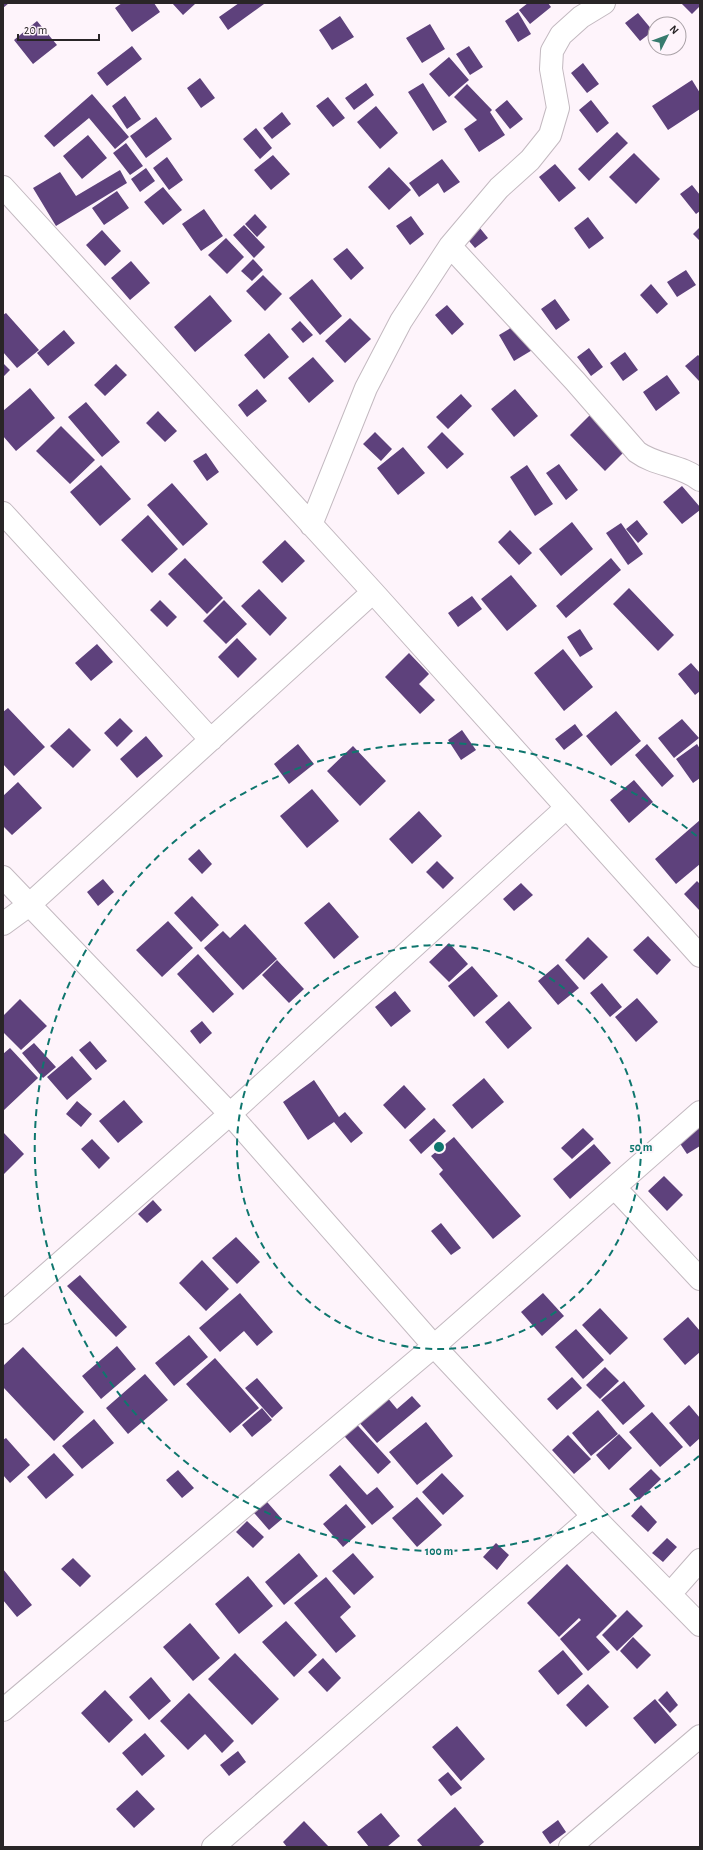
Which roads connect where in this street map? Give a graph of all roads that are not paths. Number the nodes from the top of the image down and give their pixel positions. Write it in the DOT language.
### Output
graph roads {
  1 [pos="604,3"];
  2 [pos="4,190"];
  3 [pos="450,246"];
  4 [pos="700,480"];
  5 [pos="3,513"];
  6 [pos="311,525"];
  7 [pos="373,592"];
  8 [pos="211,740"];
  9 [pos="566,808"];
  10 [pos="3,877"];
  11 [pos="29,905"];
  12 [pos="3,924"];
  13 [pos="700,956"];
  14 [pos="700,1112"];
  15 [pos="230,1114"];
  16 [pos="615,1188"];
  17 [pos="700,1279"];
  18 [pos="3,1313"];
  19 [pos="434,1346"];
  20 [pos="593,1516"];
  21 [pos="700,1560"];
  22 [pos="670,1594"];
  23 [pos="700,1625"];
  24 [pos="3,1710"];
  25 [pos="700,1736"];
  26 [pos="213,1847"];
  27 [pos="570,1847"];
  1 -- 3 [label="street"];
  2 -- 6 [label="street"];
  3 -- 4 [label="street"];
  3 -- 6 [label="street"];
  5 -- 8 [label="street"];
  6 -- 7 [label="street"];
  7 -- 8 [label="street"];
  7 -- 9 [label="street"];
  8 -- 11 [label="street"];
  9 -- 13 [label="street"];
  9 -- 15 [label="street"];
  10 -- 11 [label="street"];
  11 -- 12 [label="street"];
  11 -- 15 [label="street"];
  14 -- 16 [label="street"];
  15 -- 18 [label="street"];
  15 -- 19 [label="street"];
  16 -- 17 [label="street"];
  16 -- 19 [label="street"];
  19 -- 20 [label="street"];
  19 -- 24 [label="street"];
  20 -- 22 [label="street"];
  20 -- 26 [label="street"];
  21 -- 22 [label="street"];
  22 -- 23 [label="street"];
  25 -- 27 [label="street"];
}
